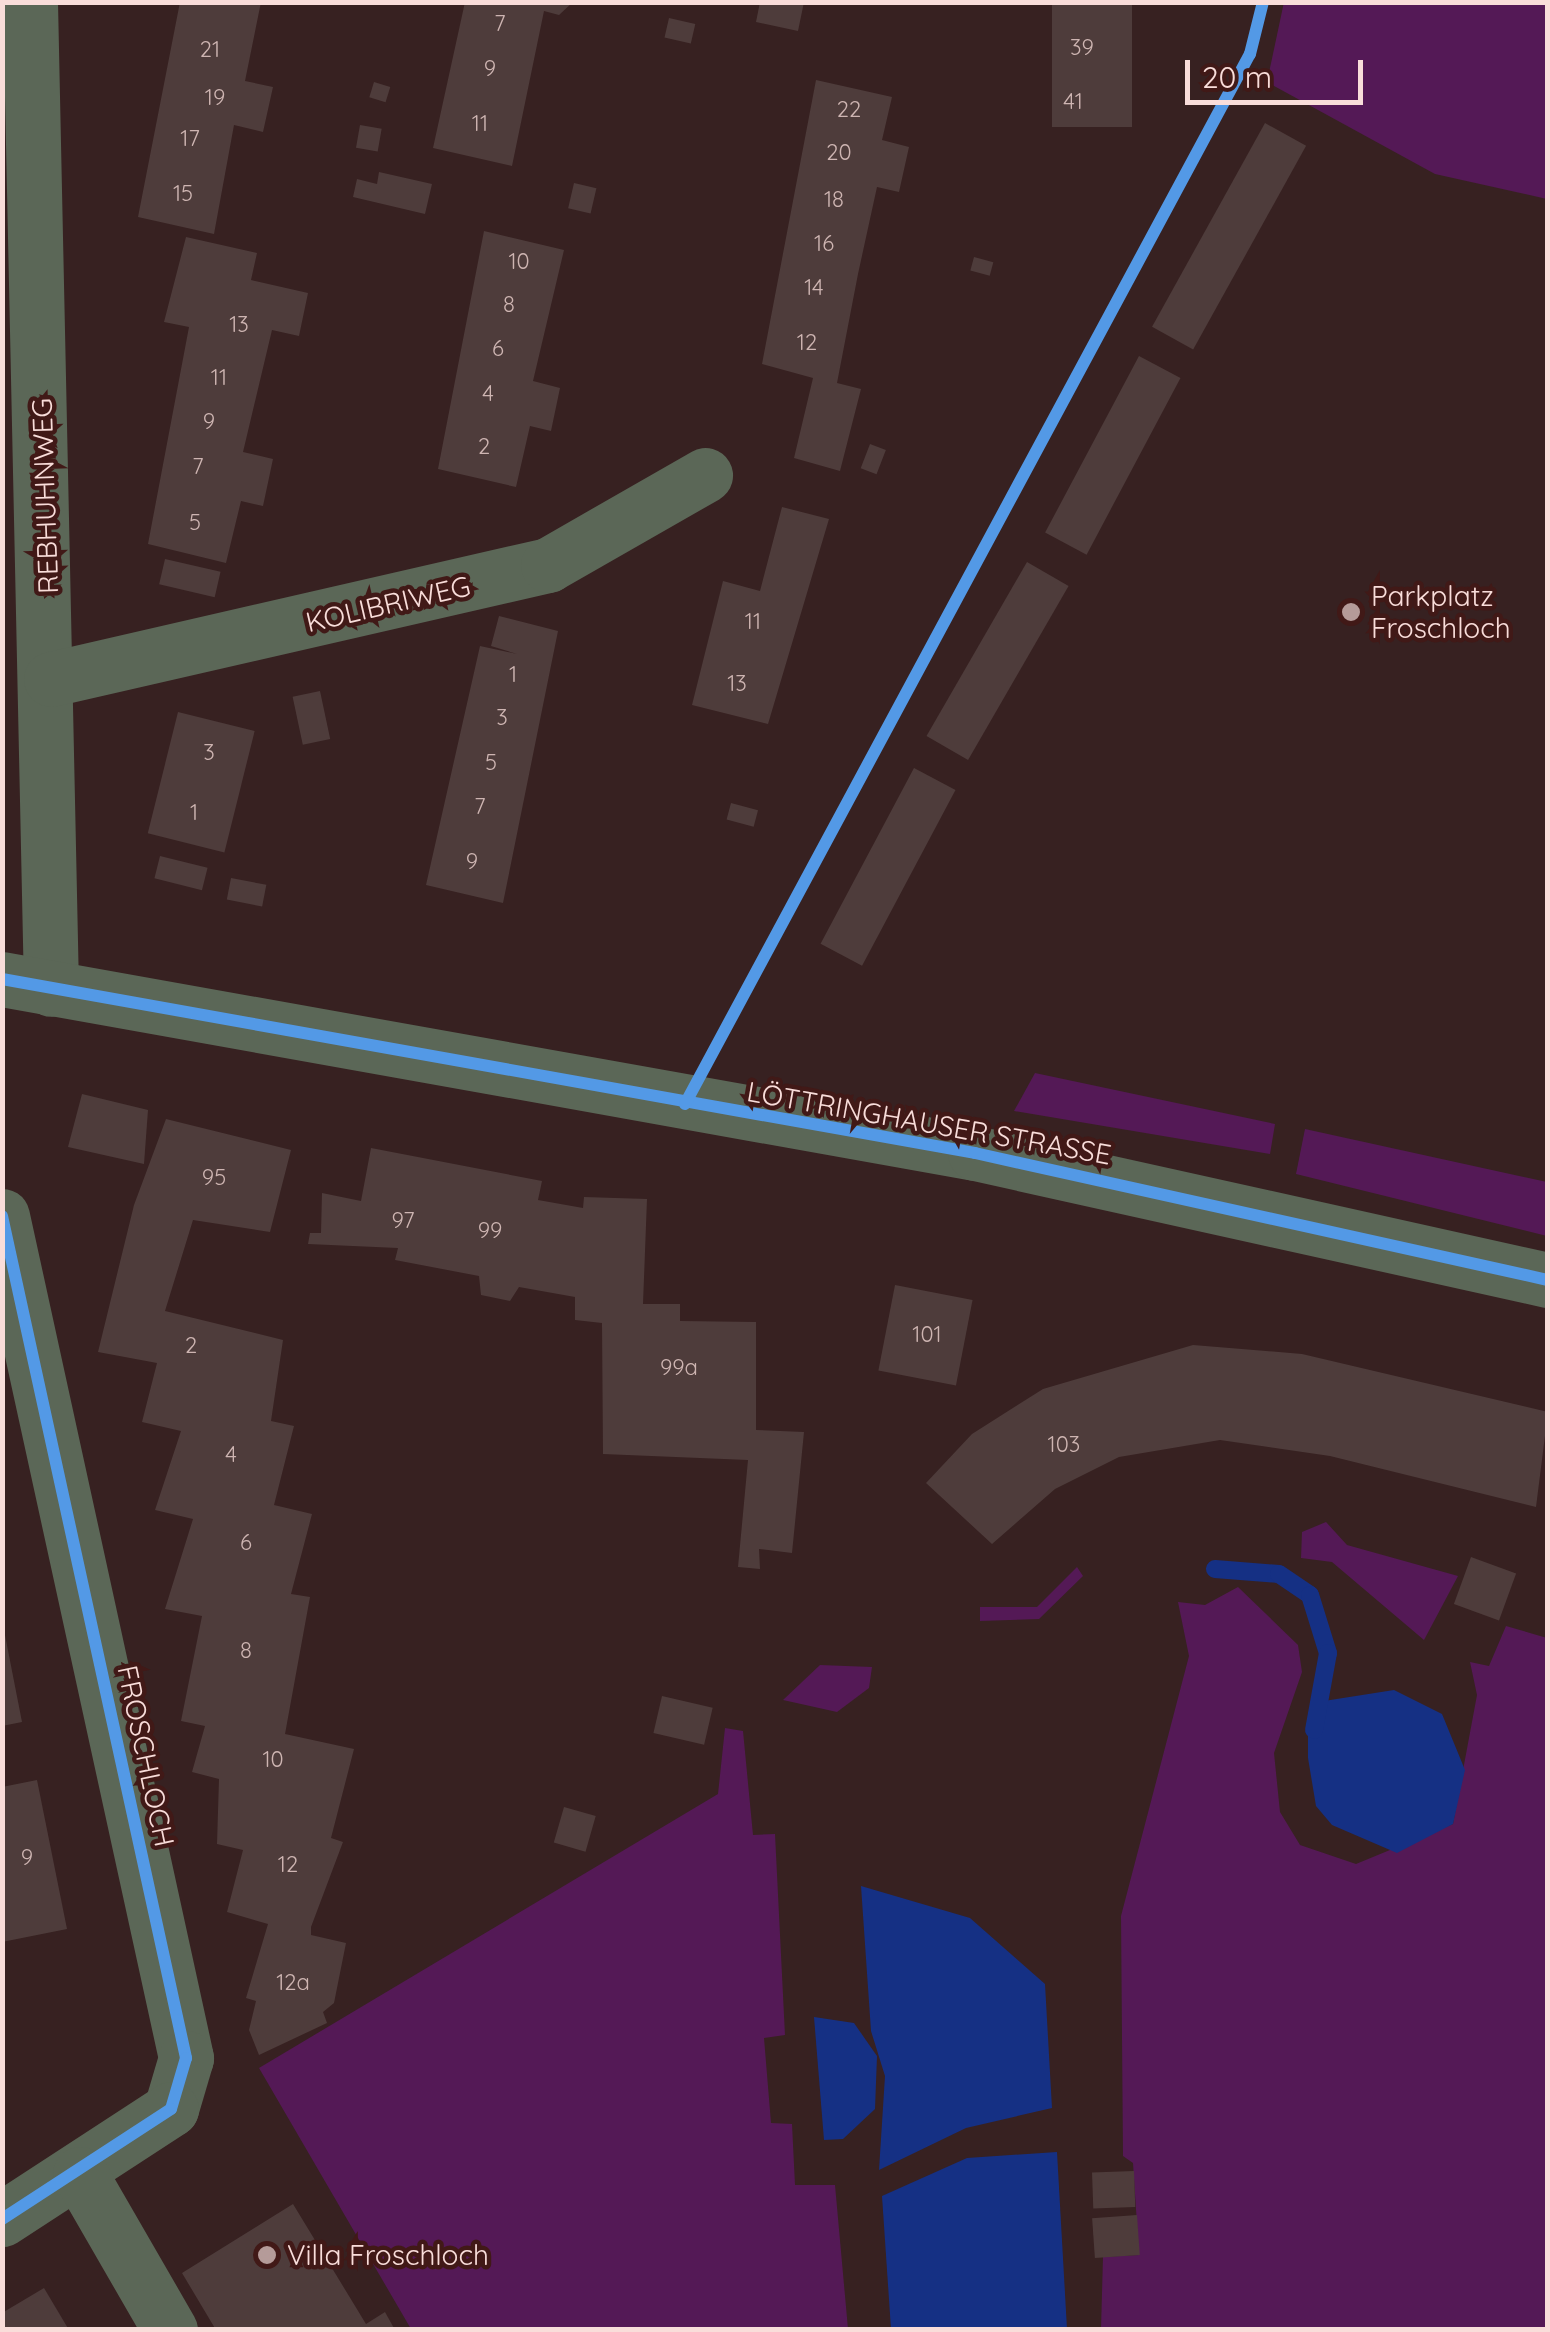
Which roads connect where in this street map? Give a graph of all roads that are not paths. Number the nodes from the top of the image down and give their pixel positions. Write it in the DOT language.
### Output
graph roads {
  1 [pos="30,2"];
  2 [pos="705,475"];
  3 [pos="51,679"];
  4 [pos="27,984"];
  5 [pos="2,1216"];
  6 [pos="1548,1280"];
  7 [pos="80,2174"];
  8 [pos="2,2219"];
  9 [pos="170,2330"];
  1 -- 3 [label="street, REBHUHNWEG"];
  2 -- 3 [label="street, KOLIBRIWEG"];
  3 -- 4 [label="street, REBHUHNWEG"];
  4 -- 6 [label="street, LÖTTRINGHAUSER STRASSE"];
  5 -- 7 [label="street, FROSCHLOCH"];
  7 -- 8 [label="street, FROSCHLOCH"];
  7 -- 9 [label="street"];
}
